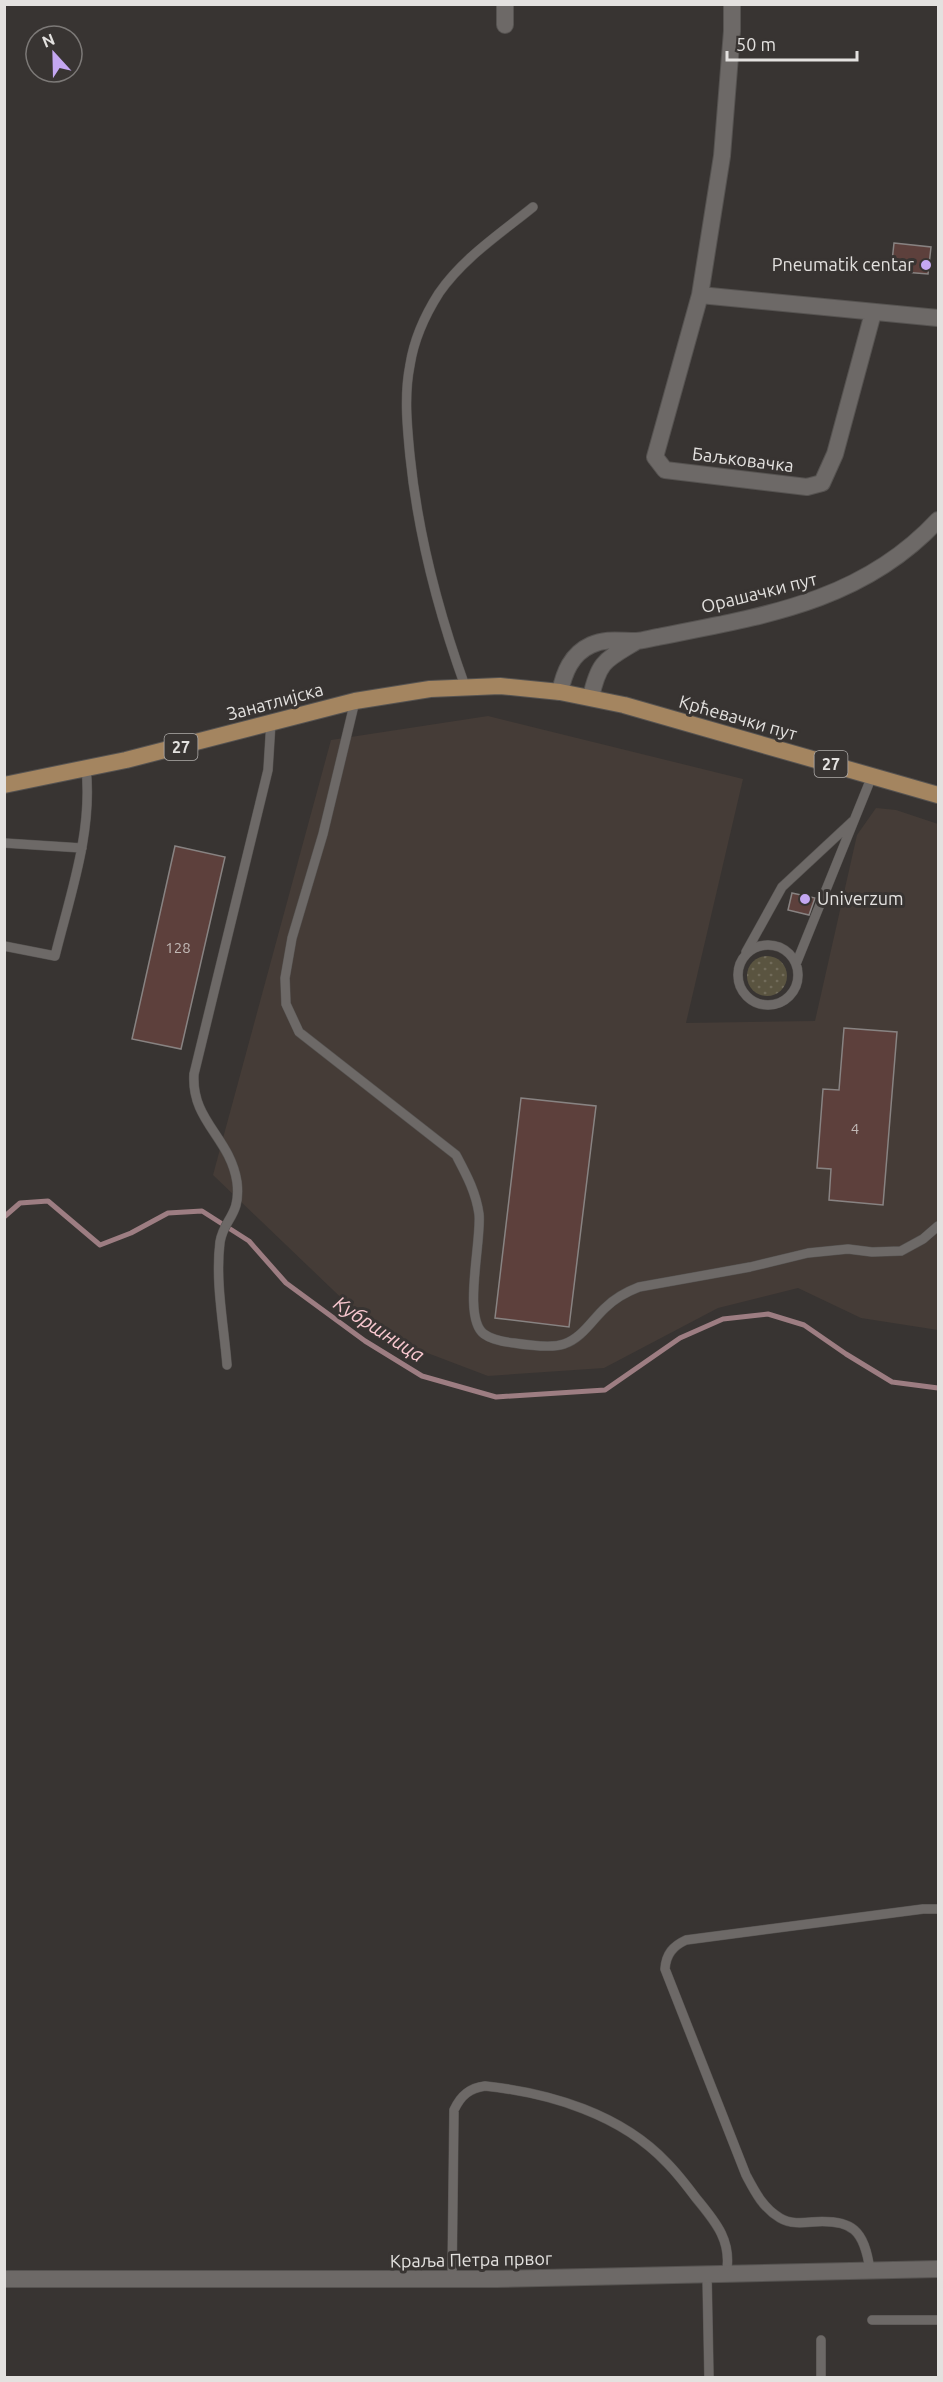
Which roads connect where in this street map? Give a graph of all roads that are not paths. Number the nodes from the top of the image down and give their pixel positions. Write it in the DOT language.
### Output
graph roads {
  1 [pos="505,4"];
  2 [pos="732,4"];
  3 [pos="506,25"];
  4 [pos="533,207"];
  5 [pos="700,295"];
  6 [pos="873,313"];
  7 [pos="939,318"];
  8 [pos="939,520"];
  9 [pos="637,641"];
  10 [pos="465,686"];
  11 [pos="560,692"];
  12 [pos="591,698"];
  13 [pos="355,701"];
  14 [pos="271,722"];
  15 [pos="86,768"];
  16 [pos="872,776"];
  17 [pos="4,785"];
  18 [pos="939,795"];
  19 [pos="855,819"];
  20 [pos="4,843"];
  21 [pos="82,848"];
  22 [pos="4,946"];
  23 [pos="744,957"];
  24 [pos="796,964"];
  25 [pos="939,1226"];
  26 [pos="227,1365"];
  27 [pos="939,1909"];
  28 [pos="939,2269"];
  29 [pos="870,2270"];
  30 [pos="707,2275"];
  31 [pos="726,2275"];
  32 [pos="4,2279"];
  33 [pos="452,2279"];
  34 [pos="872,2320"];
  35 [pos="939,2320"];
  36 [pos="821,2340"];
  37 [pos="709,2378"];
  38 [pos="820,2378"];
  1 -- 3 [label="street"];
  2 -- 5 [label="street, Баљковачка"];
  4 -- 10 [label="lane"];
  5 -- 6 [label="street"];
  5 -- 6 [label="street, Баљковачка"];
  6 -- 7 [label="street"];
  8 -- 9 [label="street, Орашачки пут"];
  9 -- 11 [label="street"];
  9 -- 12 [label="street"];
  10 -- 11 [label="main road, Занатлијска / 27"];
  10 -- 13 [label="main road, Занатлијска / 27"];
  11 -- 12 [label="main road, Крћевачки пут / 27"];
  12 -- 16 [label="main road, Крћевачки пут / 27"];
  13 -- 14 [label="main road, Занатлијска / 27"];
  13 -- 25 [label="lane"];
  14 -- 15 [label="main road, Занатлијска / 27"];
  14 -- 26 [label="lane"];
  15 -- 17 [label="main road, Занатлијска / 27"];
  15 -- 21 [label="lane"];
  16 -- 18 [label="main road, Крћевачки пут / 27"];
  16 -- 19 [label="lane"];
  19 -- 23 [label="lane"];
  19 -- 24 [label="lane"];
  20 -- 21 [label="lane"];
  21 -- 22 [label="lane"];
  23 -- 24 [label="lane"];
  23 -- 24 [label="lane"];
  27 -- 29 [label="lane"];
  28 -- 29 [label="street, Краља Петра првог"];
  29 -- 31 [label="street, Краља Петра првог"];
  30 -- 31 [label="street, Краља Петра првог"];
  30 -- 33 [label="street, Краља Петра првог"];
  30 -- 37 [label="lane"];
  31 -- 33 [label="lane"];
  32 -- 33 [label="street, Краља Петра првог"];
  34 -- 35 [label="lane"];
  36 -- 38 [label="lane"];
}
